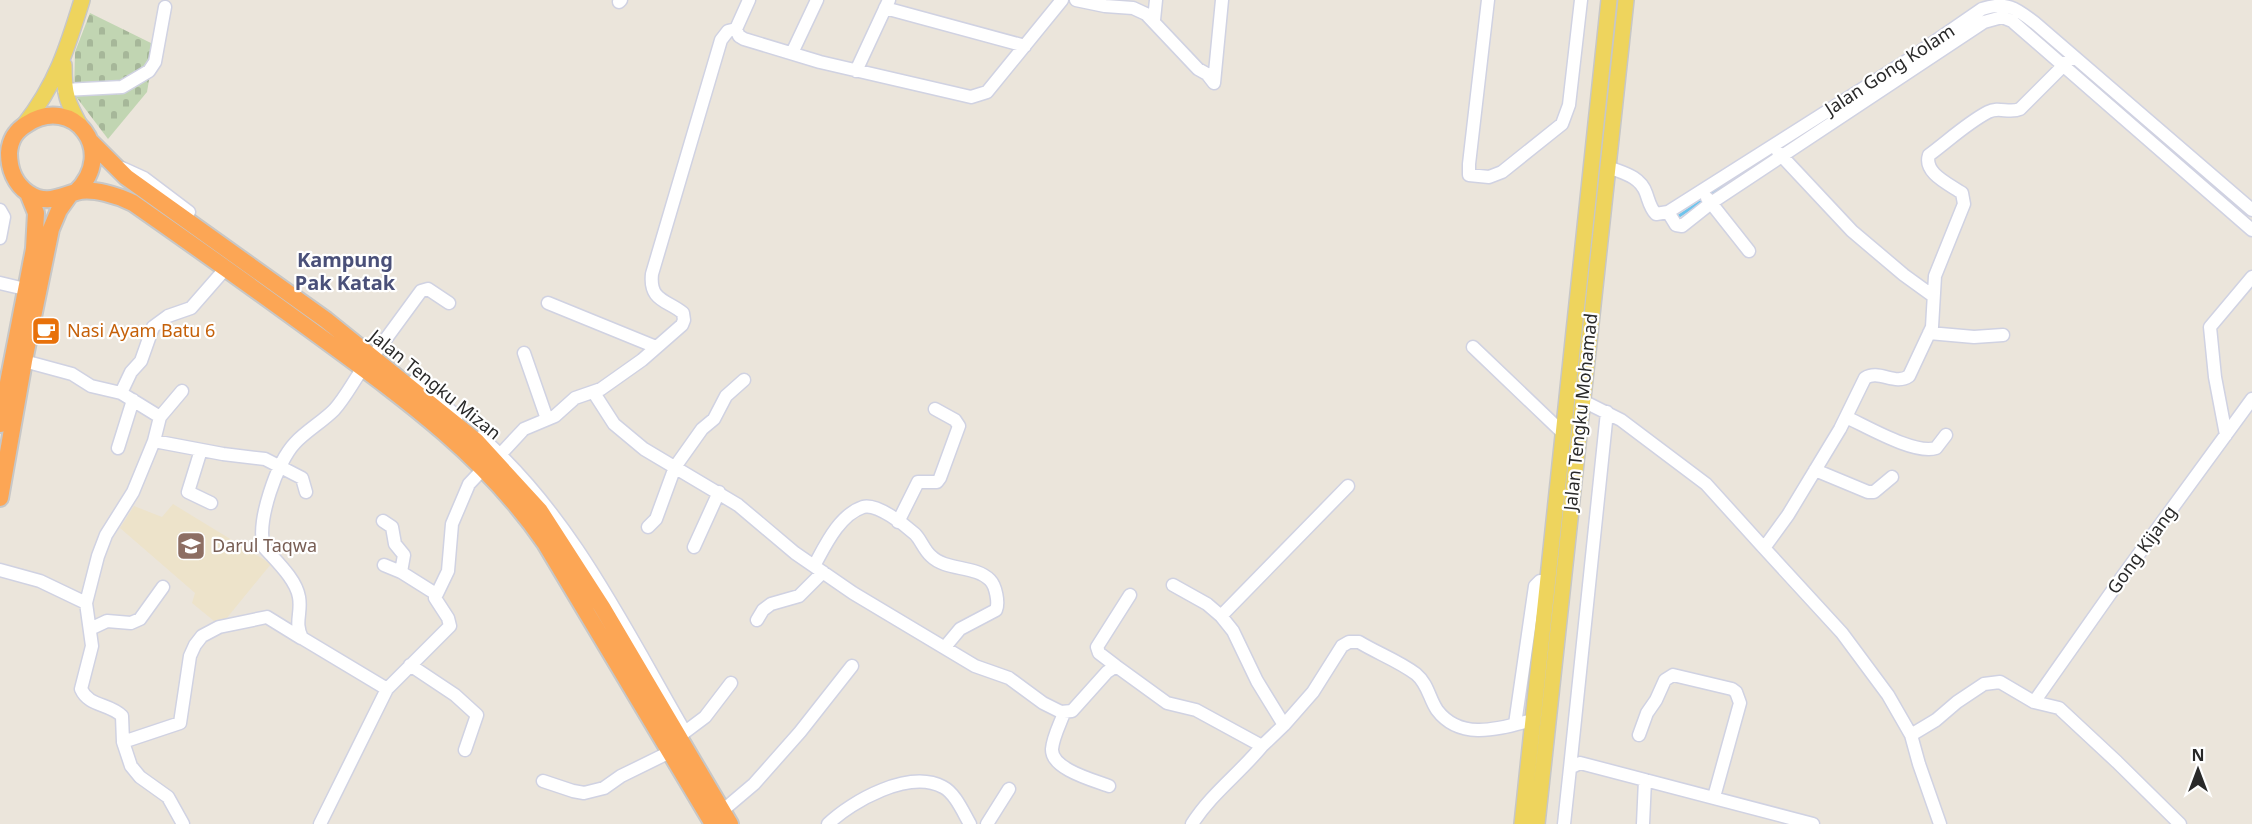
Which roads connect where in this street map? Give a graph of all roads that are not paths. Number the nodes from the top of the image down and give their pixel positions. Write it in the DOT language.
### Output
graph roads {
  1 [pos="82,0"];
  2 [pos="749,0"];
  3 [pos="817,0"];
  4 [pos="1062,0"];
  5 [pos="1076,0"];
  6 [pos="1156,0"];
  7 [pos="1222,0"];
  8 [pos="1488,0"];
  9 [pos="1581,0"];
  10 [pos="1609,0"];
  11 [pos="887,4"];
  12 [pos="1625,5"];
  13 [pos="165,7"];
  14 [pos="1154,20"];
  15 [pos="736,29"];
  16 [pos="1605,40"];
  17 [pos="1025,46"];
  18 [pos="792,53"];
  19 [pos="64,58"];
  20 [pos="2069,61"];
  21 [pos="856,71"];
  22 [pos="64,90"];
  23 [pos="20,128"];
  24 [pos="87,135"];
  25 [pos="0,139"];
  26 [pos="1778,151"];
  27 [pos="115,165"];
  28 [pos="1608,167"];
  29 [pos="6,168"];
  30 [pos="28,193"];
  31 [pos="73,194"];
  32 [pos="1707,198"];
  33 [pos="0,210"];
  34 [pos="2252,210"];
  35 [pos="1671,217"];
  36 [pos="2252,230"];
  37 [pos="0,238"];
  38 [pos="1749,251"];
  39 [pos="226,268"];
  40 [pos="2252,276"];
  41 [pos="0,284"];
  42 [pos="25,289"];
  43 [pos="1933,296"];
  44 [pos="449,303"];
  45 [pos="548,303"];
  46 [pos="1929,333"];
  47 [pos="2002,335"];
  48 [pos="656,347"];
  49 [pos="1473,347"];
  50 [pos="377,351"];
  51 [pos="524,353"];
  52 [pos="24,361"];
  53 [pos="363,368"];
  54 [pos="744,380"];
  55 [pos="3,389"];
  56 [pos="182,391"];
  57 [pos="121,393"];
  58 [pos="594,393"];
  59 [pos="2252,399"];
  60 [pos="133,400"];
  61 [pos="1582,401"];
  62 [pos="935,409"];
  63 [pos="1607,412"];
  64 [pos="160,417"];
  65 [pos="1846,417"];
  66 [pos="547,419"];
  67 [pos="0,424"];
  68 [pos="1563,433"];
  69 [pos="1946,435"];
  70 [pos="2226,435"];
  71 [pos="154,441"];
  72 [pos="118,448"];
  73 [pos="201,450"];
  74 [pos="493,461"];
  75 [pos="279,467"];
  76 [pos="675,467"];
  77 [pos="1815,470"];
  78 [pos="1892,477"];
  79 [pos="1348,486"];
  80 [pos="306,492"];
  81 [pos="720,492"];
  82 [pos="0,498"];
  83 [pos="211,503"];
  84 [pos="383,521"];
  85 [pos="898,522"];
  86 [pos="648,527"];
  87 [pos="693,547"];
  88 [pos="1764,548"];
  89 [pos="384,565"];
  90 [pos="818,569"];
  91 [pos="0,570"];
  92 [pos="401,572"];
  93 [pos="1547,581"];
  94 [pos="1173,585"];
  95 [pos="163,587"];
  96 [pos="436,594"];
  97 [pos="1130,595"];
  98 [pos="86,603"];
  99 [pos="1221,616"];
  100 [pos="757,620"];
  101 [pos="90,629"];
  102 [pos="302,638"];
  103 [pos="945,647"];
  104 [pos="410,665"];
  105 [pos="852,666"];
  106 [pos="1116,666"];
  107 [pos="731,683"];
  108 [pos="387,689"];
  109 [pos="2034,702"];
  110 [pos="1064,713"];
  111 [pos="1533,720"];
  112 [pos="1515,724"];
  113 [pos="1284,725"];
  114 [pos="685,732"];
  115 [pos="1639,735"];
  116 [pos="1911,735"];
  117 [pos="123,742"];
  118 [pos="1262,746"];
  119 [pos="465,750"];
  120 [pos="670,753"];
  121 [pos="1570,768"];
  122 [pos="1645,780"];
  123 [pos="543,781"];
  124 [pos="1109,786"];
  125 [pos="1009,789"];
  126 [pos="1714,798"];
  127 [pos="728,806"];
  128 [pos="183,824"];
  129 [pos="320,824"];
  130 [pos="713,824"];
  131 [pos="730,824"];
  132 [pos="739,824"];
  133 [pos="828,824"];
  134 [pos="970,824"];
  135 [pos="987,824"];
  136 [pos="1192,824"];
  137 [pos="1521,824"];
  138 [pos="1537,824"];
  139 [pos="1564,824"];
  140 [pos="1643,824"];
  141 [pos="1813,824"];
  142 [pos="1940,824"];
  143 [pos="2180,824"];
  1 -- 19 [label="main road"];
  2 -- 15 [label="street"];
  3 -- 18 [label="street"];
  4 -- 17 [label="street"];
  5 -- 14 [label="street"];
  6 -- 14 [label="street"];
  7 -- 14 [label="street"];
  8 -- 9 [label="street"];
  10 -- 16 [label="main road, Jalan Tengku Mohamad"];
  11 -- 17 [label="street"];
  11 -- 21 [label="street"];
  12 -- 16 [label="main road"];
  12 -- 28 [label="main road, Jalan Tengku Mohamad"];
  13 -- 22 [label="street"];
  15 -- 18 [label="street"];
  15 -- 48 [label="street"];
  16 -- 68 [label="main road, Jalan Tengku Mohamad"];
  17 -- 21 [label="street"];
  18 -- 21 [label="street"];
  19 -- 22 [label="main road"];
  19 -- 23 [label="main road"];
  20 -- 26 [label="street"];
  20 -- 34 [label="street"];
  20 -- 36 [label="street"];
  20 -- 43 [label="street"];
  22 -- 24 [label="main road"];
  23 -- 24 [label="highway"];
  23 -- 25 [label="highway"];
  23 -- 29 [label="highway"];
  24 -- 27 [label="highway, Jalan Tengku Mizan"];
  24 -- 31 [label="highway"];
  26 -- 32 [label="street"];
  26 -- 43 [label="street"];
  27 -- 50 [label="street"];
  27 -- 74 [label="highway, Jalan Tengku Mizan"];
  28 -- 35 [label="street"];
  28 -- 61 [label="main road, Jalan Tengku Mohamad"];
  29 -- 30 [label="highway"];
  30 -- 31 [label="highway"];
  30 -- 42 [label="highway"];
  31 -- 39 [label="highway, Jalan Tengku Mizan"];
  31 -- 52 [label="highway"];
  32 -- 35 [label="street"];
  32 -- 35 [label="street"];
  32 -- 38 [label="street"];
  33 -- 37 [label="street"];
  39 -- 53 [label="highway, Jalan Tengku Mizan"];
  39 -- 57 [label="street"];
  40 -- 70 [label="street"];
  41 -- 42 [label="street"];
  42 -- 55 [label="highway"];
  43 -- 46 [label="street"];
  44 -- 50 [label="street"];
  45 -- 48 [label="street"];
  46 -- 47 [label="street"];
  46 -- 65 [label="street"];
  48 -- 58 [label="street"];
  49 -- 68 [label="street"];
  50 -- 74 [label="street"];
  51 -- 66 [label="street"];
  52 -- 57 [label="street"];
  52 -- 82 [label="highway"];
  53 -- 74 [label="highway, Jalan Tengku Mizan"];
  53 -- 75 [label="street"];
  54 -- 76 [label="street"];
  55 -- 67 [label="highway"];
  56 -- 64 [label="street"];
  57 -- 60 [label="street"];
  58 -- 66 [label="street"];
  58 -- 76 [label="street"];
  59 -- 70 [label="street, Gong Kijang"];
  60 -- 64 [label="street"];
  60 -- 72 [label="street"];
  61 -- 63 [label="street"];
  61 -- 138 [label="main road, Jalan Tengku Mohamad"];
  62 -- 85 [label="street"];
  63 -- 88 [label="street"];
  63 -- 121 [label="street"];
  64 -- 71 [label="street"];
  65 -- 69 [label="street"];
  65 -- 77 [label="street"];
  66 -- 74 [label="street"];
  68 -- 93 [label="main road, Jalan Tengku Mohamad"];
  70 -- 109 [label="street, Gong Kijang"];
  71 -- 73 [label="street"];
  71 -- 98 [label="street"];
  73 -- 75 [label="street"];
  73 -- 83 [label="street"];
  74 -- 96 [label="street"];
  74 -- 114 [label="street"];
  74 -- 120 [label="highway, Jalan Tengku Mizan"];
  74 -- 131 [label="highway, Jalan Tengku Mizan"];
  75 -- 80 [label="street"];
  75 -- 102 [label="street"];
  76 -- 81 [label="street"];
  76 -- 86 [label="street"];
  77 -- 78 [label="street"];
  77 -- 88 [label="street"];
  79 -- 99 [label="street"];
  81 -- 87 [label="street"];
  81 -- 90 [label="street"];
  84 -- 92 [label="street"];
  85 -- 90 [label="street"];
  85 -- 103 [label="street"];
  88 -- 116 [label="street"];
  89 -- 92 [label="street"];
  90 -- 100 [label="street"];
  90 -- 103 [label="street"];
  91 -- 98 [label="street"];
  92 -- 96 [label="street"];
  93 -- 111 [label="main road, Jalan Tengku Mohamad"];
  93 -- 112 [label="street"];
  94 -- 99 [label="street"];
  95 -- 101 [label="street"];
  96 -- 104 [label="street"];
  97 -- 106 [label="street"];
  98 -- 101 [label="street"];
  99 -- 113 [label="street"];
  101 -- 117 [label="street"];
  102 -- 108 [label="street"];
  102 -- 117 [label="street"];
  103 -- 110 [label="street"];
  104 -- 108 [label="street"];
  104 -- 119 [label="street"];
  105 -- 127 [label="street"];
  106 -- 110 [label="street"];
  106 -- 118 [label="street"];
  107 -- 114 [label="street"];
  108 -- 129 [label="street"];
  109 -- 116 [label="street"];
  109 -- 143 [label="street"];
  110 -- 124 [label="street"];
  111 -- 112 [label="street"];
  111 -- 137 [label="main road, Jalan Tengku Mohamad"];
  112 -- 113 [label="street"];
  113 -- 118 [label="street"];
  114 -- 127 [label="street"];
  115 -- 126 [label="street"];
  116 -- 142 [label="street"];
  117 -- 128 [label="street"];
  118 -- 136 [label="street"];
  120 -- 123 [label="street"];
  120 -- 130 [label="highway, Jalan Tengku Mizan"];
  121 -- 122 [label="street"];
  121 -- 139 [label="street"];
  122 -- 126 [label="street"];
  122 -- 140 [label="street"];
  125 -- 135 [label="street"];
  126 -- 141 [label="street"];
  127 -- 132 [label="street"];
  133 -- 134 [label="street"];
}
